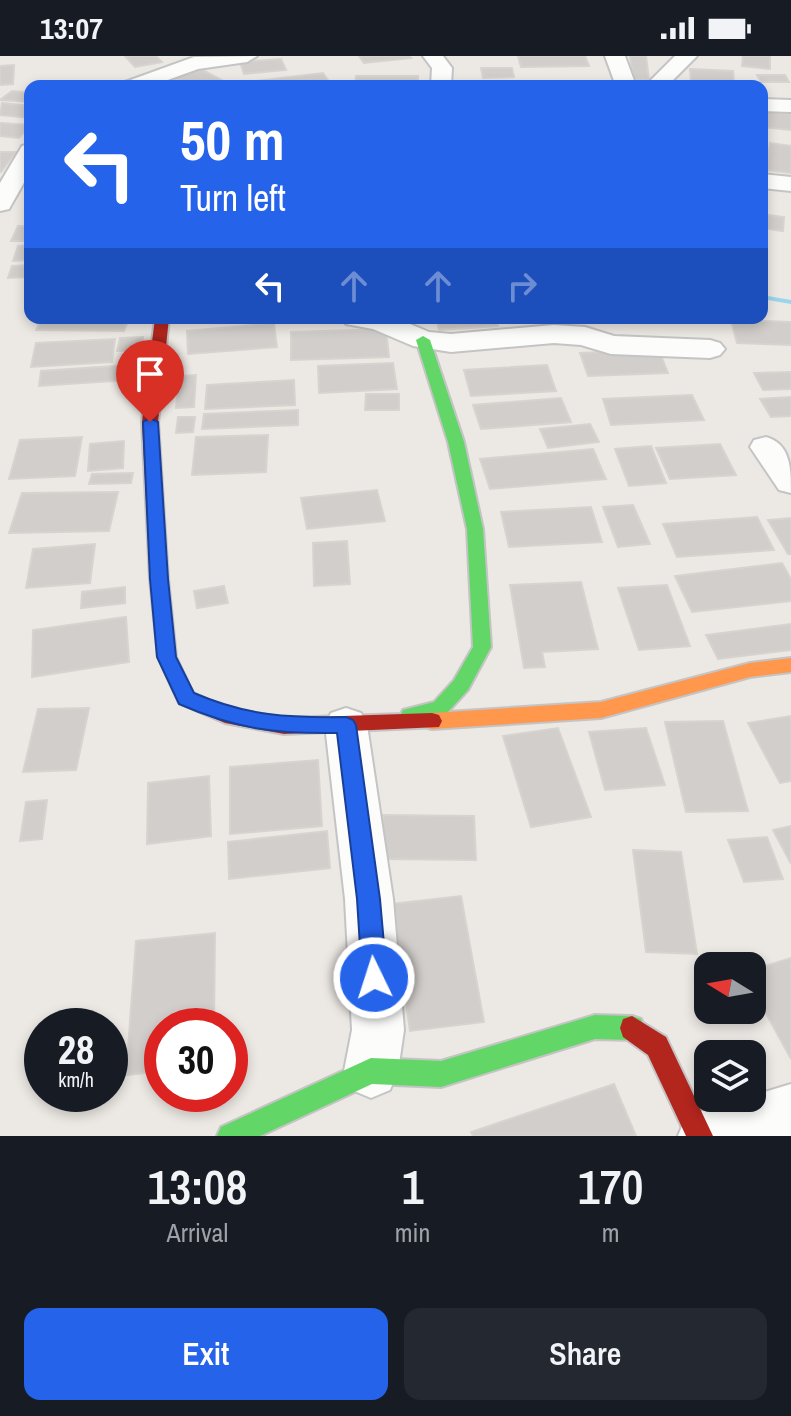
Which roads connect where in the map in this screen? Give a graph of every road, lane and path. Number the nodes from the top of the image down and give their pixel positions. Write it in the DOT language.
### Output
graph roads {
  1 [pos="433,56"];
  2 [pos="615,56"];
  3 [pos="687,56"];
  4 [pos="233,61"];
  5 [pos="148,80"];
  6 [pos="441,80"];
  7 [pos="624,80"];
  8 [pos="661,80"];
  9 [pos="768,105"];
  10 [pos="791,106"];
  11 [pos="24,162"];
  12 [pos="768,182"];
  13 [pos="791,184"];
  14 [pos="0,204"];
  15 [pos="24,212"];
  16 [pos="0,213"];
  17 [pos="161,324"];
  18 [pos="386,324"];
  19 [pos="423,340"];
  20 [pos="710,349"];
  21 [pos="766,447"];
  22 [pos="791,482"];
  23 [pos="791,665"];
  24 [pos="363,725"];
  25 [pos="371,1071"];
  26 [pos="791,1112"];
  27 [pos="230,1136"];
  28 [pos="703,1136"];
  1 -- 6 [label="street"];
  2 -- 7 [label="street"];
  3 -- 8 [label="street"];
  4 -- 5 [label="street"];
  9 -- 10 [label="street"];
  11 -- 14 [label="street"];
  12 -- 13 [label="street"];
  15 -- 16 [label="street"];
  17 -- 24 [label="street"];
  18 -- 19 [label="street"];
  19 -- 20 [label="street"];
  19 -- 24 [label="street"];
  21 -- 22 [label="street"];
  23 -- 24 [label="street"];
  24 -- 25 [label="street"];
  25 -- 27 [label="street"];
  25 -- 28 [label="street"];
  26 -- 28 [label="street"];
}
